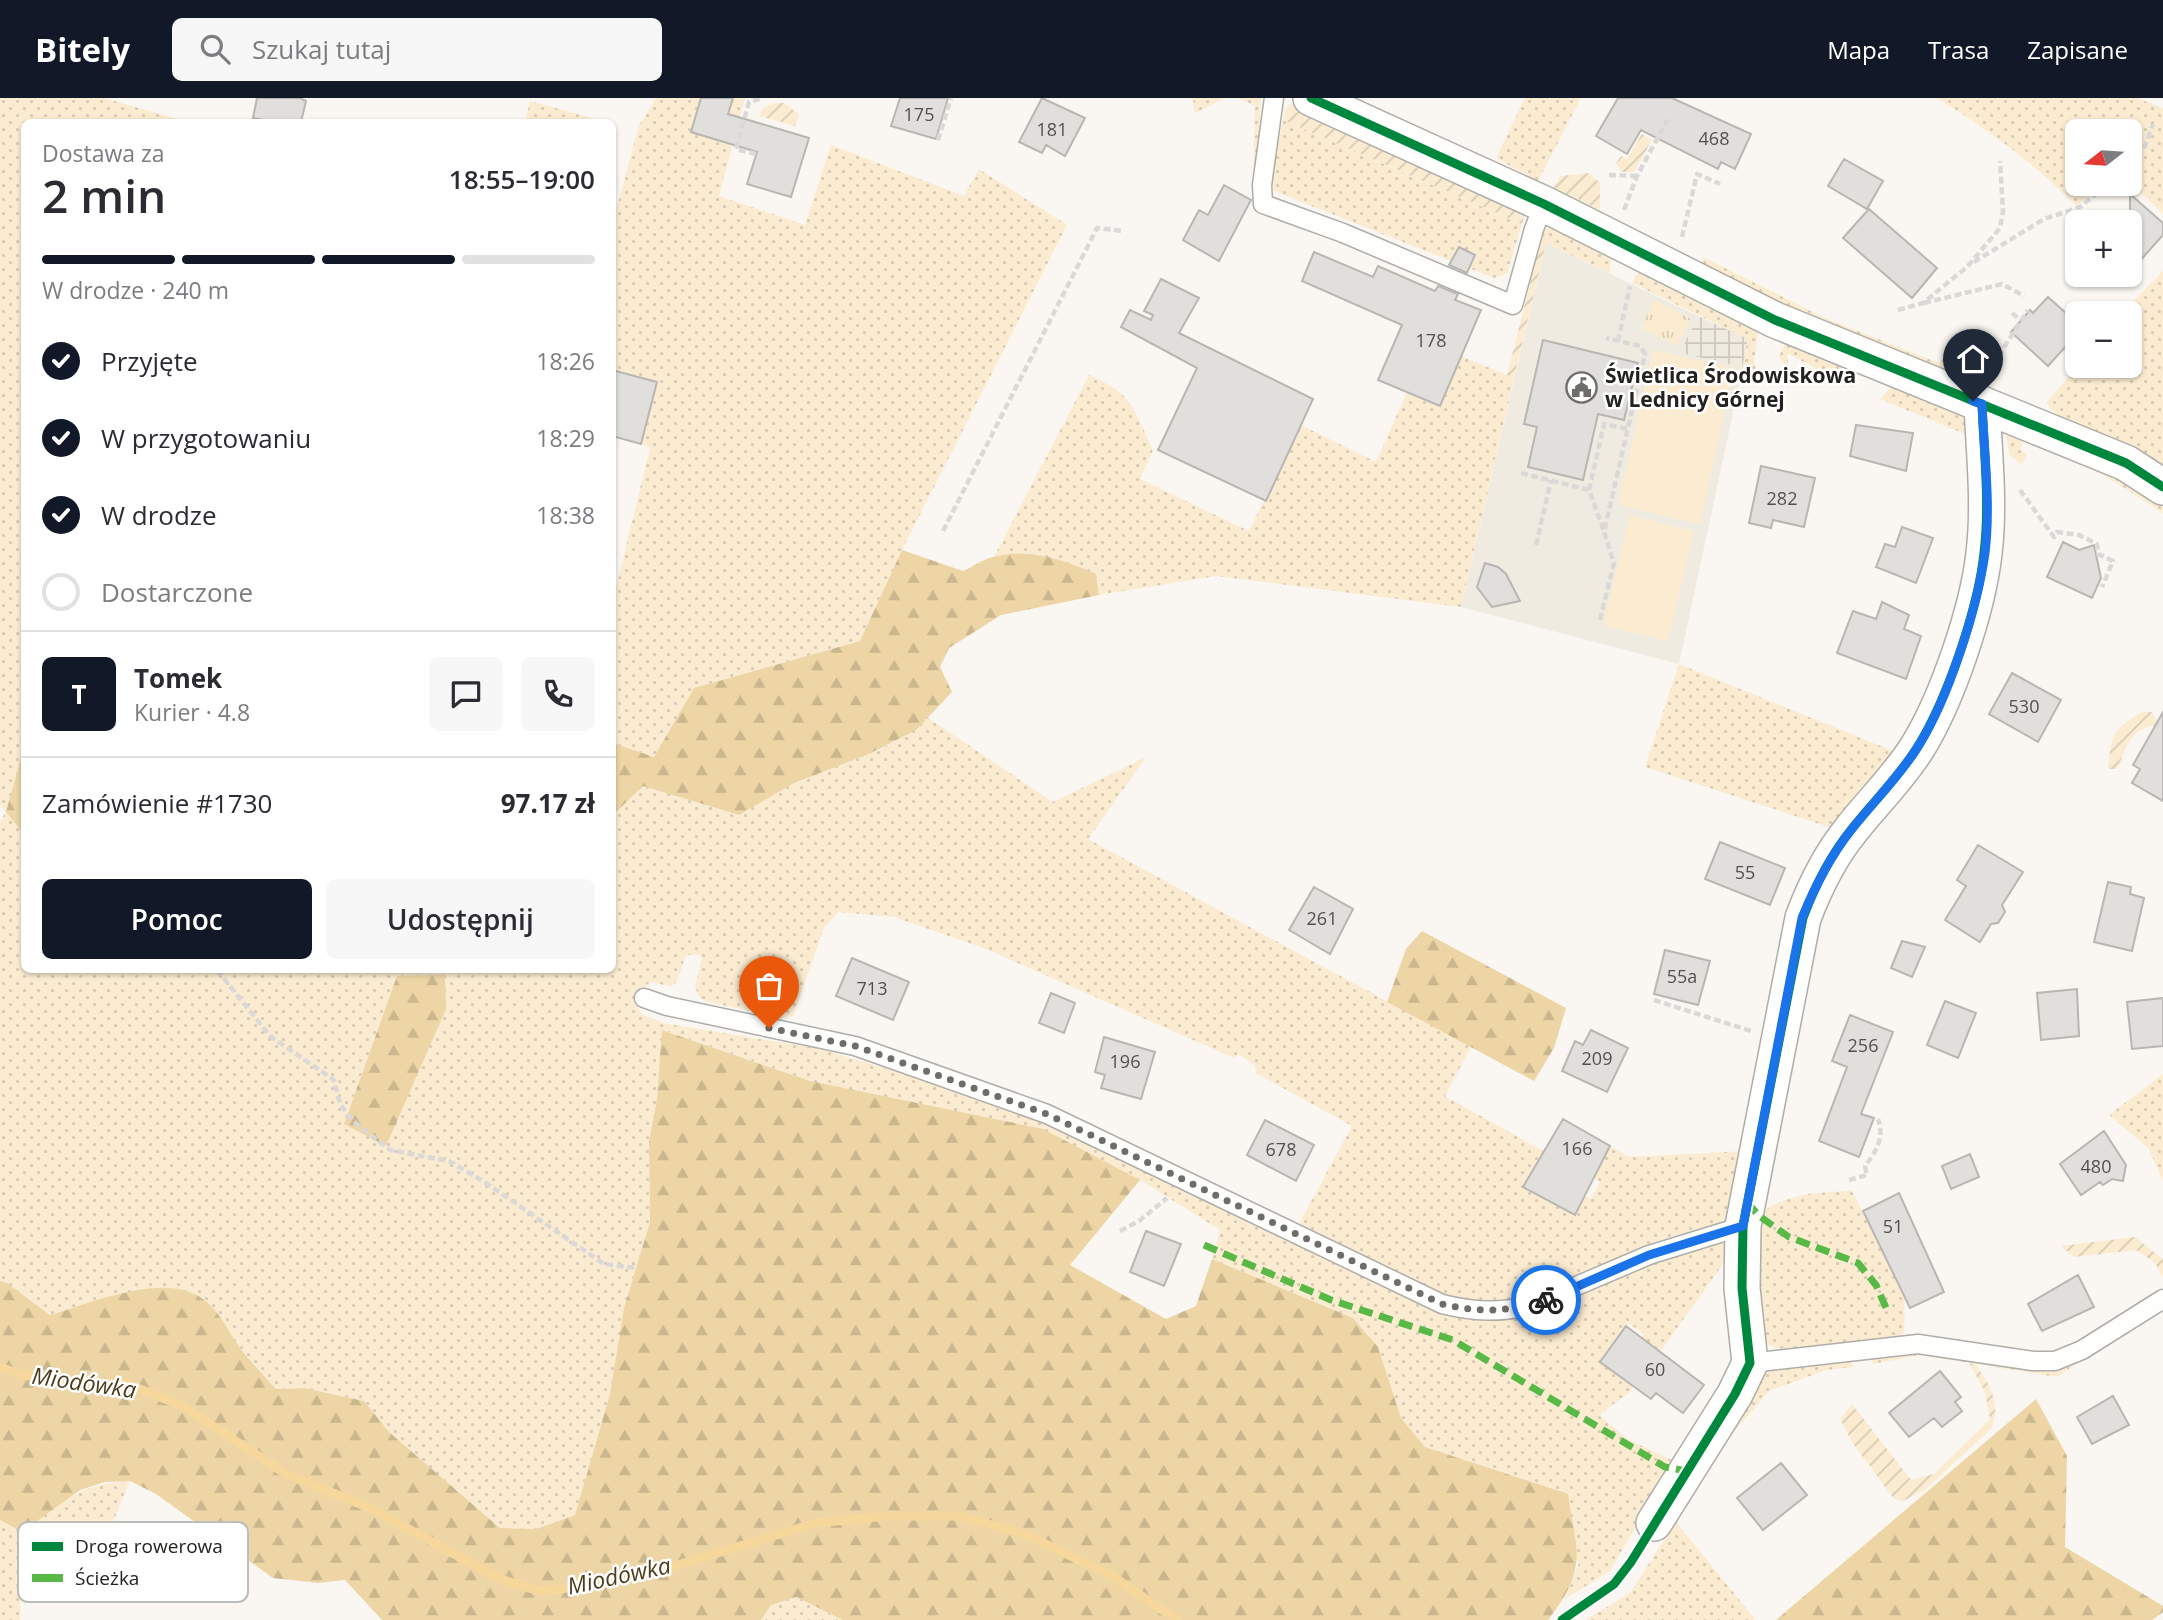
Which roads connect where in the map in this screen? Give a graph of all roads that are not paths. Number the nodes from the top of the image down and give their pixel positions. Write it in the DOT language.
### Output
graph roads {
  1 [pos="1274,98"];
  2 [pos="1311,98"];
  3 [pos="1544,204"];
  4 [pos="1983,391"];
  5 [pos="2163,488"];
  6 [pos="643,998"];
  7 [pos="1743,1226"];
  8 [pos="2163,1299"];
  9 [pos="1750,1363"];
  10 [pos="1654,1523"];
  1 -- 3 [label="lane"];
  2 -- 3 [label="street"];
  3 -- 4 [label="street"];
  4 -- 5 [label="street"];
  4 -- 7 [label="street"];
  6 -- 7 [label="lane"];
  7 -- 9 [label="street"];
  8 -- 9 [label="lane"];
  9 -- 10 [label="street"];
}
